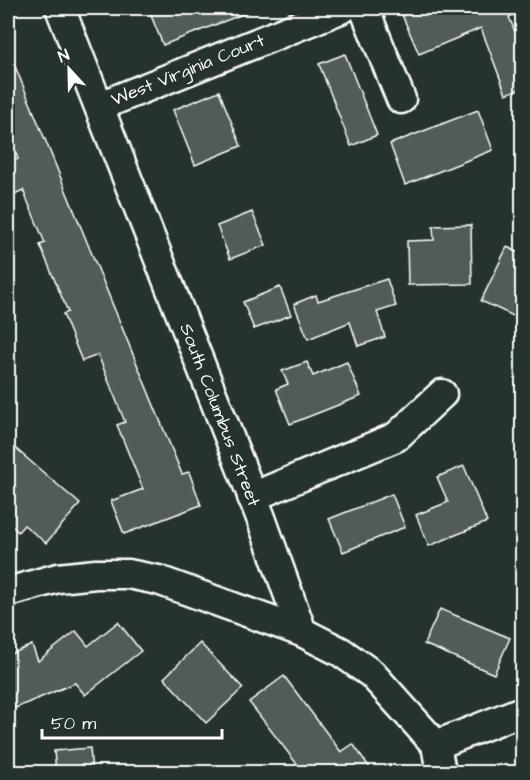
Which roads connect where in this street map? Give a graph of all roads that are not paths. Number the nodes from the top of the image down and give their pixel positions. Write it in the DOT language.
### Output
graph roads {
  1 [pos="60,8"];
  2 [pos="343,8"];
  3 [pos="364,8"];
  4 [pos="401,99"];
  5 [pos="100,106"];
  6 [pos="442,394"];
  7 [pos="252,497"];
  8 [pos="8,592"];
  9 [pos="302,632"];
  10 [pos="522,711"];
  11 [pos="438,759"];
  1 -- 5 [label="street, South Columbus Street"];
  2 -- 5 [label="street, West Virginia Court"];
  3 -- 4 [label="street"];
  5 -- 7 [label="street, South Columbus Street"];
  6 -- 7 [label="street"];
  7 -- 9 [label="street, South Columbus Street"];
  8 -- 9 [label="street"];
  9 -- 11 [label="street"];
  10 -- 11 [label="street"];
}
